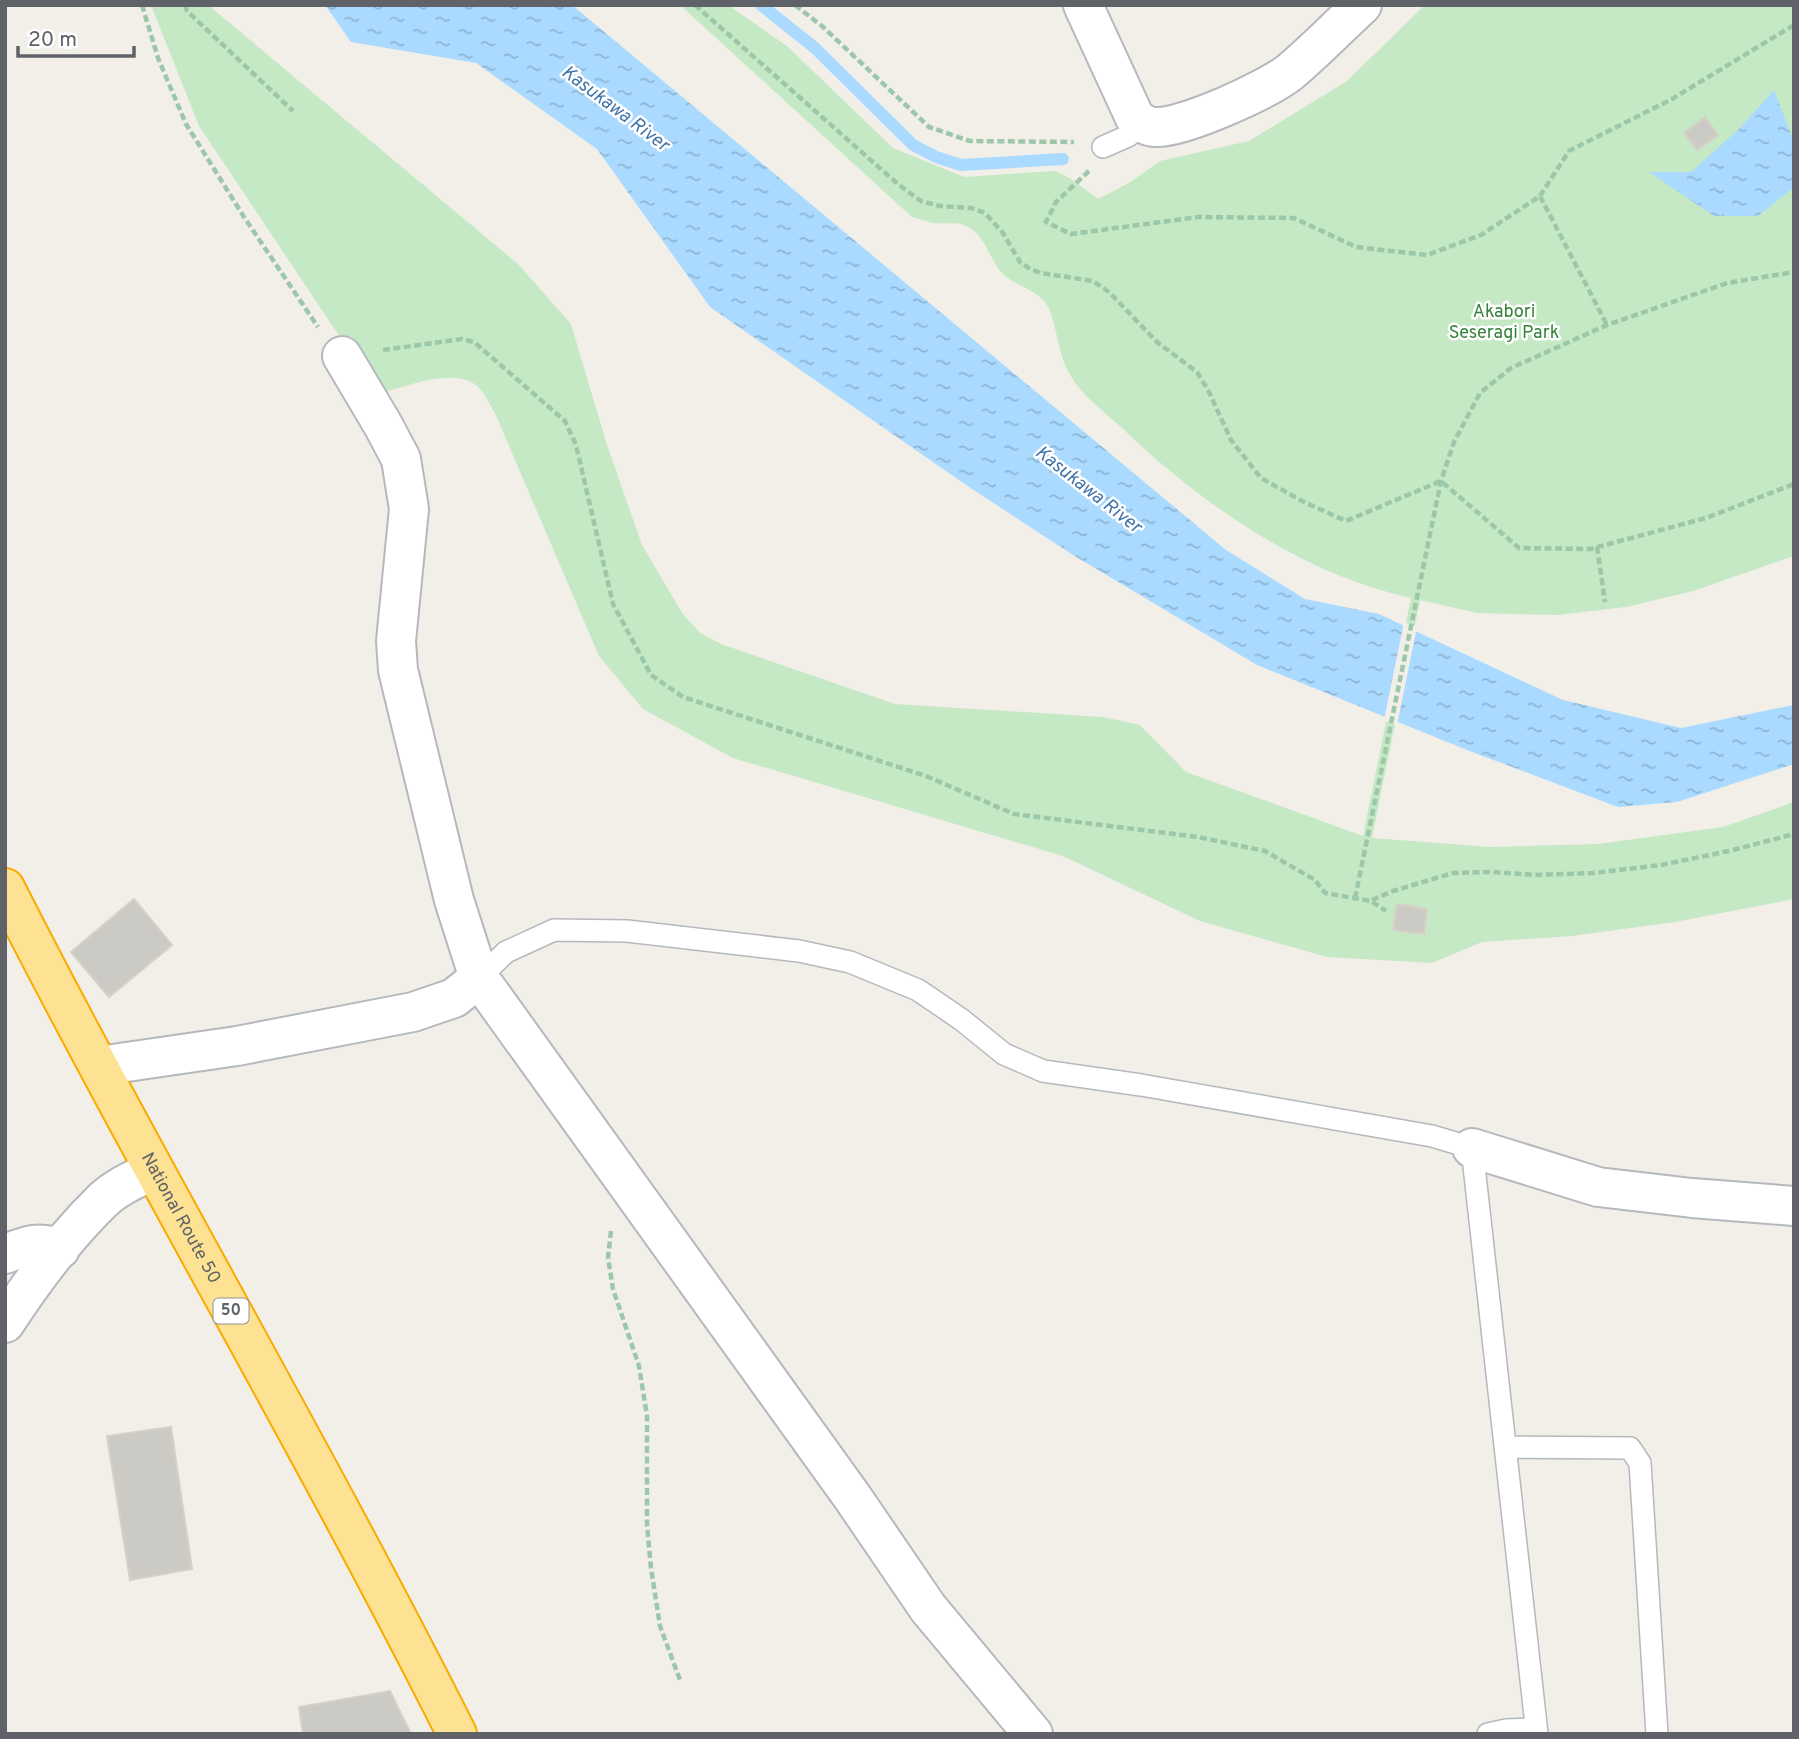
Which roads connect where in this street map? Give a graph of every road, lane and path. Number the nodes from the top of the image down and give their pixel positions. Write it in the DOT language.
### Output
graph roads {
  1 [pos="142,5"];
  2 [pos="185,5"];
  3 [pos="695,5"];
  4 [pos="794,5"];
  5 [pos="1083,5"];
  6 [pos="1362,5"];
  7 [pos="1794,25"];
  8 [pos="293,111"];
  9 [pos="1145,124"];
  10 [pos="1103,148"];
  11 [pos="1541,196"];
  12 [pos="1794,272"];
  13 [pos="1607,326"];
  14 [pos="342,356"];
  15 [pos="1441,481"];
  16 [pos="1794,484"];
  17 [pos="1597,547"];
  18 [pos="1605,602"];
  19 [pos="1794,834"];
  20 [pos="1355,895"];
  21 [pos="8,898"];
  22 [pos="1371,901"];
  23 [pos="1385,911"];
  24 [pos="479,978"];
  25 [pos="99,1066"];
  26 [pos="1472,1148"];
  27 [pos="153,1170"];
  28 [pos="635,1197"];
  29 [pos="1794,1206"];
  30 [pos="60,1249"];
  31 [pos="5,1254"];
  32 [pos="5,1323"];
  33 [pos="1505,1447"];
  34 [pos="680,1679"];
  35 [pos="1537,1732"];
  36 [pos="457,1734"];
  37 [pos="1033,1734"];
  38 [pos="1488,1734"];
  39 [pos="1657,1734"];
  1 -- 14 [label="path"];
  2 -- 8 [label="path"];
  3 -- 15 [label="path"];
  4 -- 10 [label="path"];
  5 -- 9 [label="street"];
  6 -- 9 [label="street"];
  7 -- 11 [label="path"];
  9 -- 10 [label="lane"];
  10 -- 11 [label="path"];
  11 -- 13 [label="path"];
  12 -- 13 [label="path"];
  13 -- 15 [label="path"];
  14 -- 20 [label="path"];
  14 -- 24 [label="street"];
  15 -- 17 [label="path"];
  15 -- 20 [label="path"];
  16 -- 17 [label="path"];
  17 -- 18 [label="path"];
  19 -- 22 [label="path"];
  20 -- 22 [label="path"];
  21 -- 25 [label="highway, National Route 50 / 50"];
  22 -- 23 [label="path"];
  24 -- 25 [label="street"];
  24 -- 26 [label="lane"];
  24 -- 28 [label="street"];
  25 -- 27 [label="highway, National Route 50 / 50"];
  26 -- 29 [label="street"];
  26 -- 33 [label="lane"];
  27 -- 30 [label="street"];
  27 -- 36 [label="highway, National Route 50 / 50"];
  28 -- 34 [label="path"];
  28 -- 37 [label="street"];
  30 -- 31 [label="street"];
  30 -- 32 [label="street"];
  33 -- 35 [label="lane"];
  33 -- 39 [label="lane"];
  35 -- 38 [label="lane"];
}
